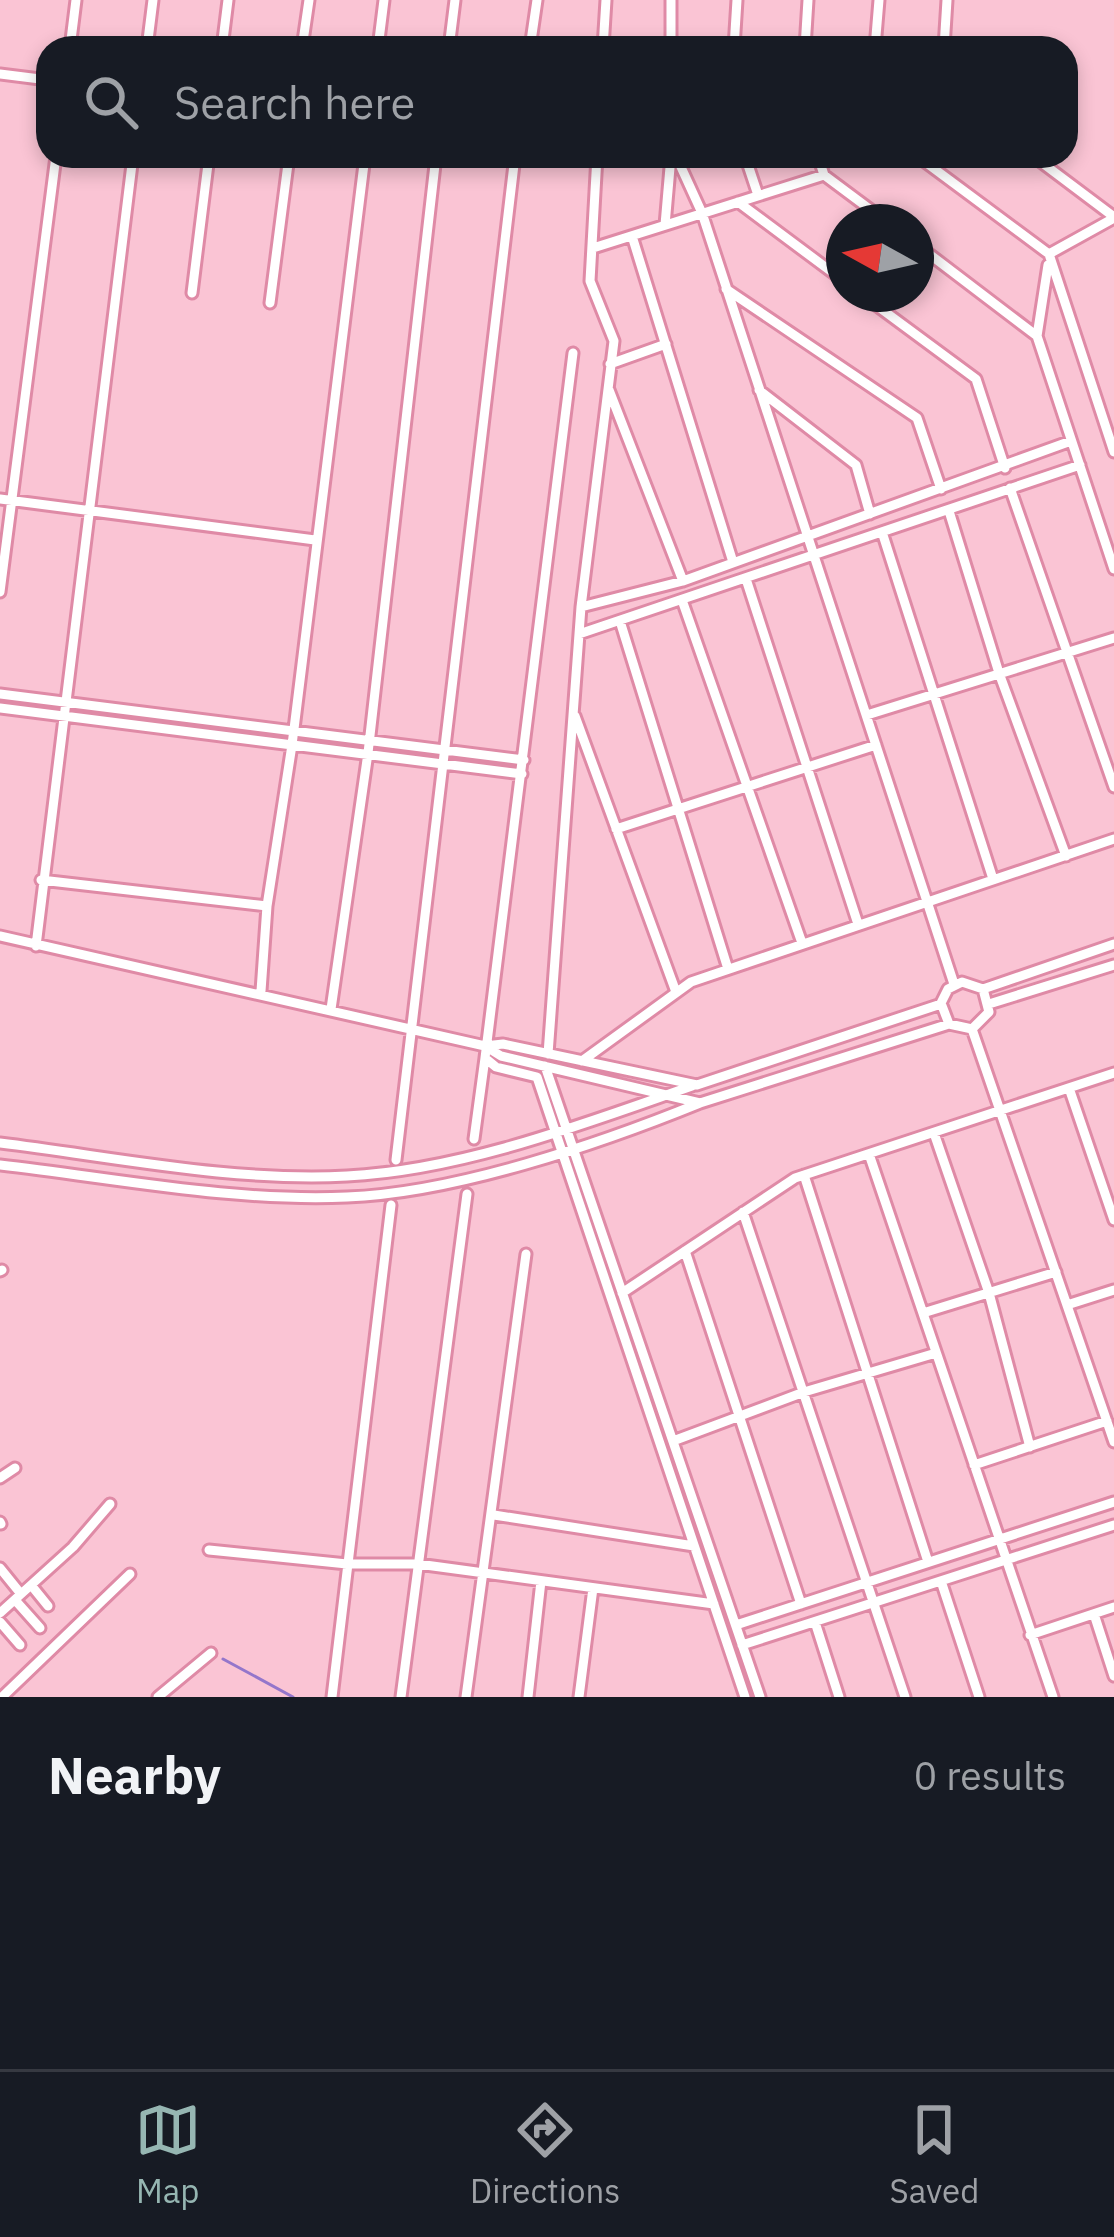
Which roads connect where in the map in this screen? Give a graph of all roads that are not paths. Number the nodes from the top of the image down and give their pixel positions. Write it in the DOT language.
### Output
graph roads {
  1 [pos="76,0"];
  2 [pos="153,0"];
  3 [pos="228,0"];
  4 [pos="309,0"];
  5 [pos="384,0"];
  6 [pos="455,0"];
  7 [pos="537,0"];
  8 [pos="606,0"];
  9 [pos="671,0"];
  10 [pos="737,0"];
  11 [pos="808,0"];
  12 [pos="879,0"];
  13 [pos="947,0"];
  14 [pos="72,36"];
  15 [pos="148,36"];
  16 [pos="224,36"];
  17 [pos="304,36"];
  18 [pos="380,36"];
  19 [pos="450,36"];
  20 [pos="532,36"];
  21 [pos="604,36"];
  22 [pos="671,36"];
  23 [pos="735,36"];
  24 [pos="806,36"];
  25 [pos="876,36"];
  26 [pos="945,36"];
  27 [pos="0,74"];
  28 [pos="36,78"];
  29 [pos="54,168"];
  30 [pos="131,168"];
  31 [pos="208,168"];
  32 [pos="287,168"];
  33 [pos="362,168"];
  34 [pos="435,168"];
  35 [pos="514,168"];
  36 [pos="596,168"];
  37 [pos="672,168"];
  38 [pos="680,168"];
  39 [pos="750,168"];
  40 [pos="822,168"];
  41 [pos="933,168"];
  42 [pos="1048,168"];
  43 [pos="824,175"];
  44 [pos="758,195"];
  45 [pos="737,202"];
  46 [pos="863,204"];
  47 [pos="702,213"];
  48 [pos="1112,219"];
  49 [pos="665,225"];
  50 [pos="1114,235"];
  51 [pos="632,236"];
  52 [pos="592,248"];
  53 [pos="1049,254"];
  54 [pos="934,258"];
  55 [pos="826,268"];
  56 [pos="727,290"];
  57 [pos="192,293"];
  58 [pos="270,303"];
  59 [pos="885,312"];
  60 [pos="1037,336"];
  61 [pos="665,344"];
  62 [pos="573,353"];
  63 [pos="610,364"];
  64 [pos="608,388"];
  65 [pos="760,390"];
  66 [pos="1070,441"];
  67 [pos="1113,444"];
  68 [pos="1081,465"];
  69 [pos="1005,468"];
  70 [pos="1010,488"];
  71 [pos="941,489"];
  72 [pos="6,499"];
  73 [pos="949,511"];
  74 [pos="86,514"];
  75 [pos="870,514"];
  76 [pos="807,535"];
  77 [pos="883,535"];
  78 [pos="315,540"];
  79 [pos="815,558"];
  80 [pos="731,559"];
  81 [pos="1114,568"];
  82 [pos="746,579"];
  83 [pos="682,580"];
  84 [pos="0,592"];
  85 [pos="682,600"];
  86 [pos="581,607"];
  87 [pos="620,621"];
  88 [pos="579,634"];
  89 [pos="1114,638"];
  90 [pos="1065,652"];
  91 [pos="999,674"];
  92 [pos="0,694"];
  93 [pos="935,695"];
  94 [pos="68,703"];
  95 [pos="0,708"];
  96 [pos="573,710"];
  97 [pos="867,715"];
  98 [pos="66,716"];
  99 [pos="294,731"];
  100 [pos="292,745"];
  101 [pos="876,745"];
  102 [pos="369,747"];
  103 [pos="446,750"];
  104 [pos="524,760"];
  105 [pos="444,764"];
  106 [pos="809,767"];
  107 [pos="522,774"];
  108 [pos="1114,787"];
  109 [pos="745,788"];
  110 [pos="679,809"];
  111 [pos="616,829"];
  112 [pos="1114,839"];
  113 [pos="1066,856"];
  114 [pos="993,879"];
  115 [pos="41,880"];
  116 [pos="929,901"];
  117 [pos="267,906"];
  118 [pos="858,924"];
  119 [pos="0,936"];
  120 [pos="802,943"];
  121 [pos="1114,944"];
  122 [pos="36,946"];
  123 [pos="1114,965"];
  124 [pos="728,969"];
  125 [pos="954,984"];
  126 [pos="983,989"];
  127 [pos="261,991"];
  128 [pos="676,992"];
  129 [pos="941,1004"];
  130 [pos="989,1004"];
  131 [pos="331,1009"];
  132 [pos="949,1024"];
  133 [pos="409,1029"];
  134 [pos="972,1029"];
  135 [pos="485,1052"];
  136 [pos="548,1054"];
  137 [pos="582,1061"];
  138 [pos="545,1066"];
  139 [pos="1114,1073"];
  140 [pos="697,1084"];
  141 [pos="1070,1088"];
  142 [pos="667,1095"];
  143 [pos="700,1103"];
  144 [pos="1001,1111"];
  145 [pos="560,1128"];
  146 [pos="934,1133"];
  147 [pos="474,1139"];
  148 [pos="0,1143"];
  149 [pos="567,1148"];
  150 [pos="869,1154"];
  151 [pos="396,1160"];
  152 [pos="0,1165"];
  153 [pos="804,1175"];
  154 [pos="467,1194"];
  155 [pos="391,1205"];
  156 [pos="743,1212"];
  157 [pos="1114,1220"];
  158 [pos="685,1251"];
  159 [pos="526,1254"];
  160 [pos="1056,1272"];
  161 [pos="1114,1290"];
  162 [pos="622,1293"];
  163 [pos="989,1293"];
  164 [pos="1067,1305"];
  165 [pos="923,1313"];
  166 [pos="936,1353"];
  167 [pos="868,1374"];
  168 [pos="804,1392"];
  169 [pos="740,1418"];
  170 [pos="1107,1421"];
  171 [pos="673,1442"];
  172 [pos="1114,1442"];
  173 [pos="1030,1447"];
  174 [pos="974,1465"];
  175 [pos="15,1468"];
  176 [pos="0,1478"];
  177 [pos="1114,1502"];
  178 [pos="110,1504"];
  179 [pos="494,1515"];
  180 [pos="1114,1525"];
  181 [pos="999,1539"];
  182 [pos="694,1546"];
  183 [pos="209,1550"];
  184 [pos="1005,1560"];
  185 [pos="928,1562"];
  186 [pos="347,1564"];
  187 [pos="418,1564"];
  188 [pos="0,1568"];
  189 [pos="484,1573"];
  190 [pos="130,1574"];
  191 [pos="541,1581"];
  192 [pos="941,1581"];
  193 [pos="869,1582"];
  194 [pos="31,1585"];
  195 [pos="593,1588"];
  196 [pos="0,1596"];
  197 [pos="11,1603"];
  198 [pos="874,1603"];
  199 [pos="714,1604"];
  200 [pos="801,1604"];
  201 [pos="48,1606"];
  202 [pos="1114,1607"];
  203 [pos="1094,1614"];
  204 [pos="0,1622"];
  205 [pos="815,1622"];
  206 [pos="736,1625"];
  207 [pos="40,1628"];
  208 [pos="1030,1635"];
  209 [pos="20,1645"];
  210 [pos="742,1645"];
  211 [pos="211,1653"];
  212 [pos="1114,1676"];
  213 [pos="2,1697"];
  214 [pos="158,1697"];
  215 [pos="332,1697"];
  216 [pos="400,1697"];
  217 [pos="466,1697"];
  218 [pos="528,1697"];
  219 [pos="579,1697"];
  220 [pos="745,1697"];
  221 [pos="760,1697"];
  222 [pos="839,1697"];
  223 [pos="905,1697"];
  224 [pos="979,1697"];
  225 [pos="1053,1697"];
  1 -- 14 [label="street"];
  2 -- 15 [label="street"];
  3 -- 16 [label="street"];
  4 -- 17 [label="street"];
  5 -- 18 [label="street"];
  6 -- 19 [label="street"];
  7 -- 20 [label="street"];
  8 -- 21 [label="street"];
  9 -- 22 [label="street"];
  10 -- 23 [label="street"];
  11 -- 24 [label="street"];
  12 -- 25 [label="street"];
  13 -- 26 [label="street"];
  27 -- 28 [label="street"];
  29 -- 72 [label="street"];
  30 -- 74 [label="street"];
  31 -- 57 [label="street"];
  32 -- 58 [label="street"];
  33 -- 78 [label="street"];
  34 -- 102 [label="street"];
  35 -- 103 [label="street"];
  36 -- 52 [label="street"];
  37 -- 49 [label="street"];
  38 -- 47 [label="street"];
  39 -- 44 [label="street"];
  40 -- 43 [label="street"];
  41 -- 53 [label="street"];
  42 -- 48 [label="street"];
  43 -- 44 [label="street"];
  43 -- 46 [label="street"];
  44 -- 45 [label="street"];
  45 -- 47 [label="street"];
  45 -- 55 [label="street"];
  47 -- 49 [label="street"];
  47 -- 56 [label="street"];
  48 -- 50 [label="street"];
  48 -- 53 [label="street"];
  49 -- 51 [label="street"];
  51 -- 52 [label="street"];
  51 -- 61 [label="street"];
  52 -- 63 [label="street"];
  53 -- 60 [label="street"];
  53 -- 67 [label="street"];
  54 -- 60 [label="street"];
  56 -- 65 [label="street"];
  56 -- 71 [label="street"];
  59 -- 69 [label="street"];
  60 -- 66 [label="street"];
  61 -- 63 [label="street"];
  61 -- 80 [label="street"];
  62 -- 104 [label="street"];
  63 -- 64 [label="street"];
  64 -- 83 [label="street"];
  64 -- 86 [label="street"];
  65 -- 75 [label="street"];
  65 -- 76 [label="street"];
  66 -- 68 [label="street"];
  66 -- 69 [label="street"];
  68 -- 70 [label="street"];
  68 -- 81 [label="street"];
  69 -- 71 [label="street"];
  70 -- 73 [label="street"];
  70 -- 90 [label="street"];
  71 -- 75 [label="street"];
  72 -- 74 [label="street"];
  72 -- 84 [label="street"];
  73 -- 77 [label="street"];
  73 -- 91 [label="street"];
  74 -- 78 [label="street"];
  74 -- 94 [label="street"];
  75 -- 76 [label="street"];
  76 -- 79 [label="street"];
  76 -- 80 [label="street"];
  77 -- 79 [label="street"];
  77 -- 93 [label="street"];
  78 -- 99 [label="street"];
  79 -- 82 [label="street"];
  79 -- 97 [label="street"];
  80 -- 83 [label="street"];
  82 -- 85 [label="street"];
  82 -- 106 [label="street"];
  83 -- 86 [label="street"];
  85 -- 87 [label="street"];
  85 -- 109 [label="street"];
  86 -- 88 [label="street"];
  87 -- 88 [label="street"];
  87 -- 110 [label="street"];
  88 -- 96 [label="street"];
  89 -- 90 [label="street"];
  90 -- 91 [label="street"];
  90 -- 108 [label="street"];
  91 -- 93 [label="street"];
  91 -- 113 [label="street"];
  92 -- 94 [label="street"];
  93 -- 97 [label="street"];
  93 -- 114 [label="street"];
  94 -- 98 [label="street"];
  94 -- 99 [label="street"];
  95 -- 98 [label="street"];
  96 -- 111 [label="street"];
  96 -- 136 [label="street"];
  97 -- 101 [label="street"];
  98 -- 100 [label="street"];
  98 -- 115 [label="street"];
  99 -- 100 [label="street"];
  99 -- 102 [label="street"];
  100 -- 102 [label="street"];
  100 -- 117 [label="street"];
  101 -- 106 [label="street"];
  101 -- 116 [label="street"];
  102 -- 103 [label="street"];
  102 -- 105 [label="street"];
  102 -- 131 [label="street"];
  103 -- 104 [label="street"];
  103 -- 105 [label="street"];
  104 -- 107 [label="street"];
  105 -- 107 [label="street"];
  105 -- 133 [label="street"];
  106 -- 109 [label="street"];
  106 -- 118 [label="street"];
  107 -- 135 [label="street"];
  109 -- 110 [label="street"];
  109 -- 120 [label="street"];
  110 -- 111 [label="street"];
  110 -- 124 [label="street"];
  111 -- 128 [label="street"];
  112 -- 113 [label="street"];
  113 -- 114 [label="street"];
  114 -- 116 [label="street"];
  115 -- 117 [label="street"];
  115 -- 122 [label="street"];
  116 -- 118 [label="street"];
  116 -- 125 [label="street"];
  117 -- 127 [label="street"];
  118 -- 120 [label="street"];
  119 -- 122 [label="street"];
  120 -- 124 [label="street"];
  121 -- 126 [label="street"];
  122 -- 127 [label="street"];
  123 -- 130 [label="street"];
  124 -- 128 [label="street"];
  125 -- 126 [label="street"];
  125 -- 129 [label="street"];
  126 -- 130 [label="street"];
  127 -- 131 [label="street"];
  128 -- 137 [label="street"];
  129 -- 132 [label="street"];
  129 -- 140 [label="street"];
  130 -- 134 [label="street"];
  131 -- 133 [label="street"];
  132 -- 134 [label="street"];
  132 -- 143 [label="street"];
  133 -- 135 [label="street"];
  133 -- 151 [label="street"];
  134 -- 144 [label="street"];
  135 -- 136 [label="street"];
  135 -- 138 [label="street"];
  135 -- 145 [label="street"];
  135 -- 147 [label="street"];
  136 -- 137 [label="street"];
  137 -- 140 [label="street"];
  138 -- 142 [label="street"];
  138 -- 145 [label="street"];
  139 -- 141 [label="street"];
  140 -- 142 [label="street"];
  141 -- 144 [label="street"];
  141 -- 157 [label="street"];
  142 -- 143 [label="street"];
  142 -- 145 [label="street"];
  143 -- 149 [label="street"];
  144 -- 146 [label="street"];
  144 -- 160 [label="street"];
  145 -- 148 [label="street"];
  145 -- 149 [label="street"];
  146 -- 150 [label="street"];
  146 -- 163 [label="street"];
  149 -- 152 [label="street"];
  149 -- 162 [label="street"];
  149 -- 182 [label="street"];
  150 -- 153 [label="street"];
  150 -- 165 [label="street"];
  153 -- 156 [label="street"];
  153 -- 167 [label="street"];
  154 -- 187 [label="street"];
  155 -- 186 [label="street"];
  156 -- 158 [label="street"];
  156 -- 168 [label="street"];
  158 -- 162 [label="street"];
  158 -- 169 [label="street"];
  159 -- 179 [label="street"];
  160 -- 163 [label="street"];
  160 -- 164 [label="street"];
  161 -- 164 [label="street"];
  162 -- 171 [label="street"];
  163 -- 165 [label="street"];
  163 -- 173 [label="street"];
  164 -- 170 [label="street"];
  165 -- 166 [label="street"];
  166 -- 167 [label="street"];
  166 -- 174 [label="street"];
  167 -- 168 [label="street"];
  167 -- 185 [label="street"];
  168 -- 169 [label="street"];
  168 -- 193 [label="street"];
  169 -- 171 [label="street"];
  169 -- 200 [label="street"];
  170 -- 172 [label="street"];
  170 -- 173 [label="street"];
  171 -- 206 [label="street"];
  173 -- 174 [label="street"];
  174 -- 181 [label="street"];
  175 -- 176 [label="street"];
  177 -- 181 [label="street"];
  178 -- 194 [label="street"];
  179 -- 182 [label="street"];
  179 -- 189 [label="street"];
  180 -- 184 [label="street"];
  181 -- 184 [label="street"];
  181 -- 185 [label="street"];
  182 -- 199 [label="street"];
  183 -- 186 [label="street"];
  184 -- 192 [label="street"];
  184 -- 208 [label="street"];
  185 -- 193 [label="street"];
  186 -- 187 [label="street"];
  186 -- 215 [label="street"];
  187 -- 189 [label="street"];
  187 -- 216 [label="street"];
  188 -- 197 [label="street"];
  189 -- 191 [label="street"];
  189 -- 217 [label="street"];
  190 -- 213 [label="street"];
  191 -- 195 [label="street"];
  191 -- 218 [label="street"];
  192 -- 198 [label="street"];
  192 -- 224 [label="street"];
  193 -- 198 [label="street"];
  193 -- 200 [label="street"];
  194 -- 197 [label="street"];
  194 -- 201 [label="street"];
  195 -- 199 [label="street"];
  195 -- 219 [label="street"];
  196 -- 197 [label="street"];
  197 -- 207 [label="street"];
  198 -- 205 [label="street"];
  198 -- 223 [label="street"];
  199 -- 220 [label="street"];
  200 -- 206 [label="street"];
  202 -- 203 [label="street"];
  203 -- 208 [label="street"];
  203 -- 212 [label="street"];
  204 -- 209 [label="street"];
  205 -- 210 [label="street"];
  205 -- 222 [label="street"];
  206 -- 210 [label="street"];
  208 -- 225 [label="street"];
  210 -- 221 [label="street"];
  211 -- 214 [label="street"];
}
